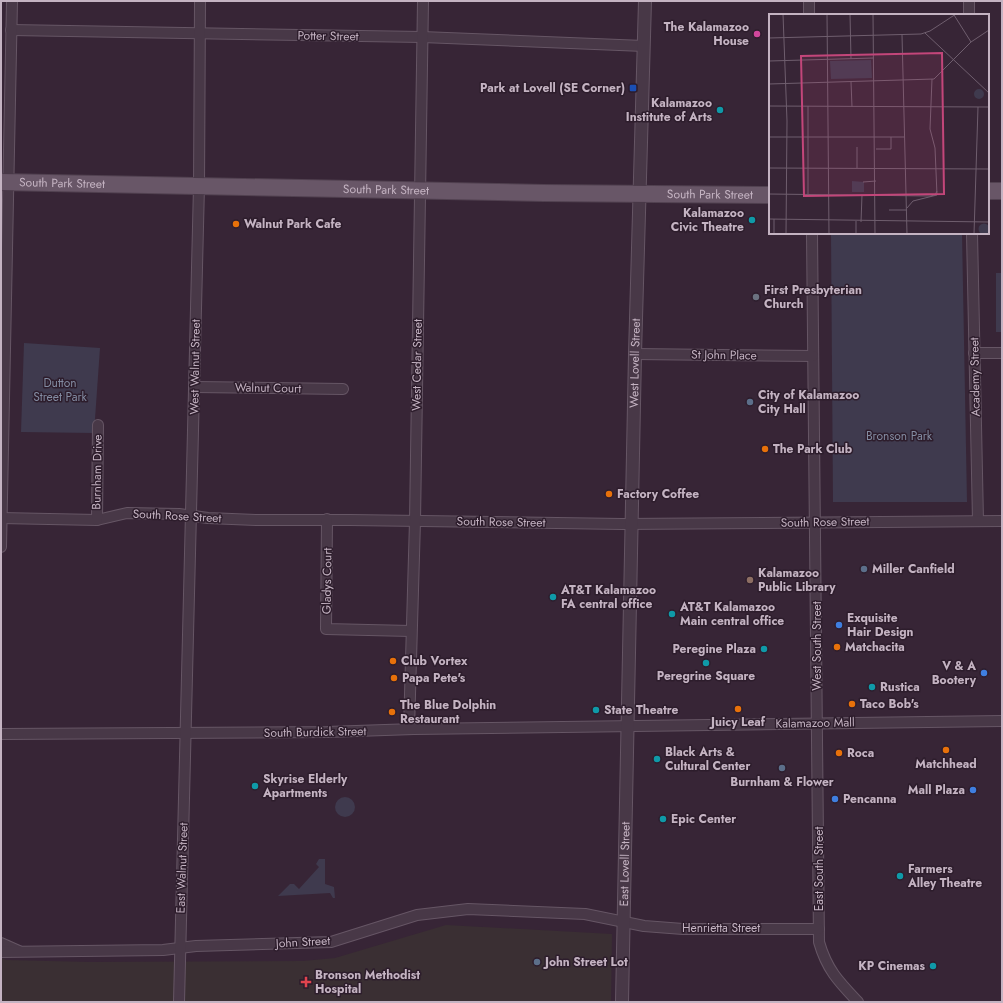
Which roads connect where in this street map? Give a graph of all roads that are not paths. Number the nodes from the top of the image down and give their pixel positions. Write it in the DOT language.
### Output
graph roads {
  1 [pos="12,1"];
  2 [pos="200,1"];
  3 [pos="423,1"];
  4 [pos="645,1"];
  5 [pos="809,1"];
  6 [pos="969,1"];
  7 [pos="809,14"];
  8 [pos="970,14"];
  9 [pos="11,30"];
  10 [pos="200,34"];
  11 [pos="422,37"];
  12 [pos="644,46"];
  13 [pos="5,182"];
  14 [pos="199,186"];
  15 [pos="420,190"];
  16 [pos="989,191"];
  17 [pos="1002,191"];
  18 [pos="640,195"];
  19 [pos="769,195"];
  20 [pos="812,234"];
  21 [pos="972,234"];
  22 [pos="974,353"];
  23 [pos="1002,353"];
  24 [pos="635,354"];
  25 [pos="813,356"];
  26 [pos="194,386"];
  27 [pos="343,389"];
  28 [pos="2,414"];
  29 [pos="98,425"];
  30 [pos="192,516"];
  31 [pos="2,518"];
  32 [pos="327,519"];
  33 [pos="97,520"];
  34 [pos="415,521"];
  35 [pos="978,521"];
  36 [pos="1002,521"];
  37 [pos="816,522"];
  38 [pos="633,524"];
  39 [pos="1,546"];
  40 [pos="411,631"];
  41 [pos="1002,721"];
  42 [pos="817,723"];
  43 [pos="628,726"];
  44 [pos="409,729"];
  45 [pos="187,733"];
  46 [pos="1,734"];
  47 [pos="624,923"];
  48 [pos="819,929"];
  49 [pos="1,943"];
  50 [pos="180,947"];
  51 [pos="1,952"];
  52 [pos="23,952"];
  53 [pos="179,1002"];
  54 [pos="622,1002"];
  55 [pos="858,1002"];
  1 -- 9 [label="street"];
  2 -- 10 [label="street, West Walnut Street"];
  3 -- 11 [label="street, West Cedar Street"];
  4 -- 12 [label="street, West Lovell Street"];
  5 -- 7 [label="street"];
  6 -- 8 [label="street"];
  9 -- 10 [label="street, Potter Street"];
  9 -- 13 [label="street"];
  10 -- 11 [label="street, Potter Street"];
  10 -- 14 [label="street, West Walnut Street"];
  11 -- 12 [label="street, Potter Street"];
  11 -- 15 [label="street, West Cedar Street"];
  12 -- 18 [label="street, West Lovell Street"];
  13 -- 14 [label="main road, South Park Street"];
  13 -- 28 [label="street"];
  14 -- 15 [label="main road, South Park Street"];
  14 -- 26 [label="street, West Walnut Street"];
  15 -- 18 [label="main road, South Park Street"];
  15 -- 34 [label="street, West Cedar Street"];
  16 -- 17 [label="main road"];
  18 -- 19 [label="main road, South Park Street"];
  18 -- 24 [label="street, West Lovell Street"];
  20 -- 25 [label="street, West South Street"];
  21 -- 22 [label="street, Academy Street"];
  22 -- 23 [label="street"];
  22 -- 35 [label="street, Academy Street"];
  24 -- 25 [label="street, St John Place"];
  24 -- 38 [label="street, West Lovell Street"];
  25 -- 37 [label="street, West South Street"];
  26 -- 27 [label="street, Walnut Court"];
  26 -- 30 [label="street, West Walnut Street"];
  28 -- 31 [label="street"];
  29 -- 33 [label="street, Burnham Drive"];
  30 -- 32 [label="street, South Rose Street"];
  30 -- 33 [label="street, South Rose Street"];
  30 -- 45 [label="street, West Walnut Street"];
  31 -- 33 [label="street, South Rose Street"];
  31 -- 39 [label="street"];
  32 -- 34 [label="street, South Rose Street"];
  32 -- 40 [label="street, Gladys Court"];
  34 -- 38 [label="street, South Rose Street"];
  34 -- 40 [label="street, West Cedar Street"];
  35 -- 36 [label="street, South Rose Street"];
  35 -- 37 [label="street, South Rose Street"];
  37 -- 38 [label="street, South Rose Street"];
  37 -- 42 [label="street, West South Street"];
  38 -- 43 [label="street, West Lovell Street"];
  40 -- 44 [label="street, West Cedar Street"];
  41 -- 42 [label="street, Kalamazoo Mall"];
  42 -- 43 [label="street, Kalamazoo Mall"];
  42 -- 48 [label="street, East South Street"];
  43 -- 44 [label="street, South Burdick Street"];
  43 -- 47 [label="street, East Lovell Street"];
  44 -- 45 [label="street, South Burdick Street"];
  45 -- 46 [label="street, South Burdick Street"];
  45 -- 50 [label="street, East Walnut Street"];
  47 -- 48 [label="street, Henrietta Street"];
  47 -- 50 [label="street, John Street"];
  47 -- 54 [label="street, East Lovell Street"];
  48 -- 55 [label="street, East South Street"];
  49 -- 52 [label="street"];
  50 -- 52 [label="street, John Street"];
  50 -- 53 [label="street, East Walnut Street"];
  51 -- 52 [label="street, John Street"];
}
